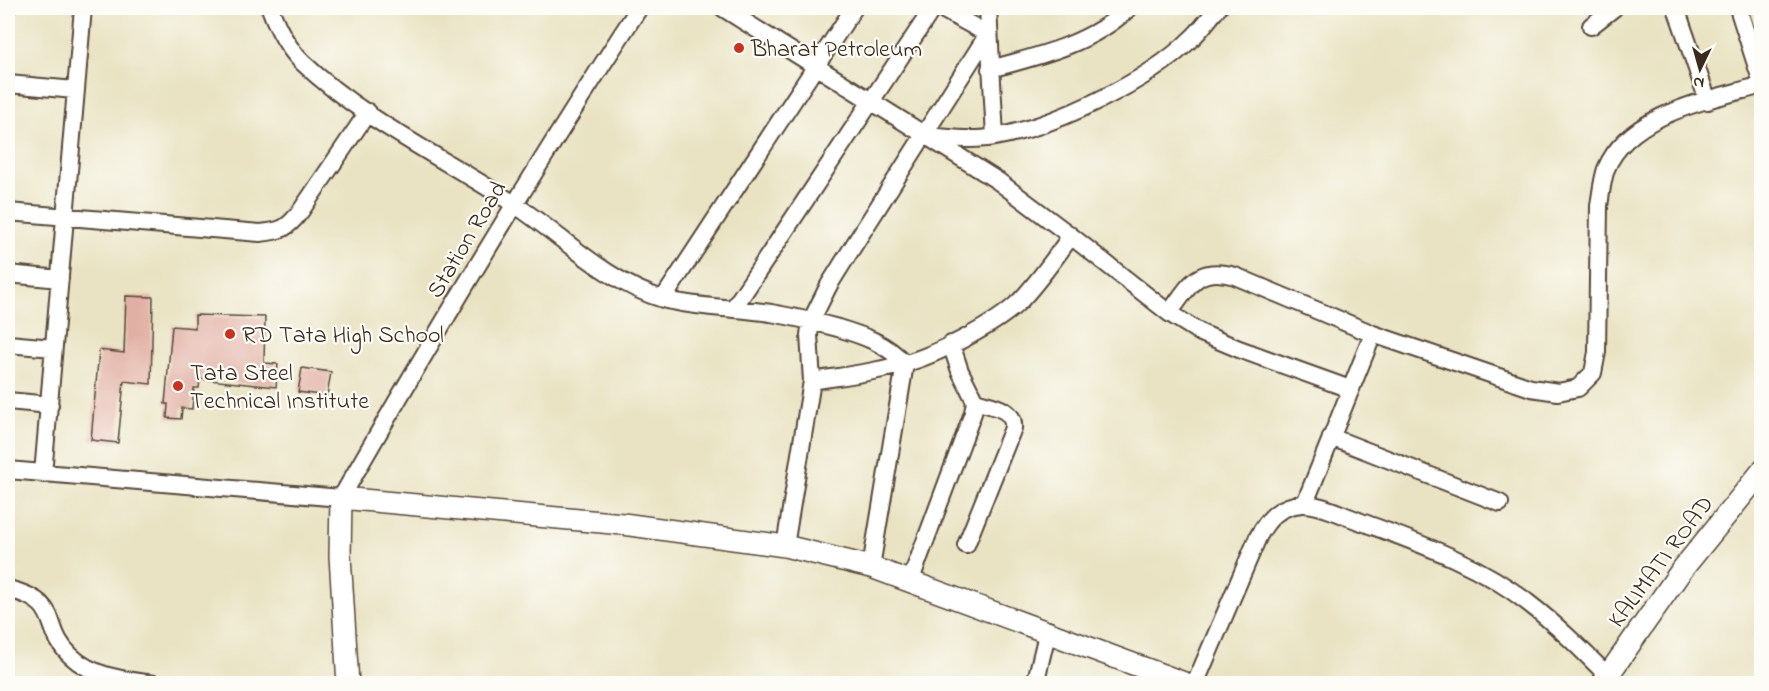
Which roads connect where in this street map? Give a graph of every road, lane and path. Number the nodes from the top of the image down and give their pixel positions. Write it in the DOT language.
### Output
graph roads {
  1 [pos="83,8"];
  2 [pos="639,8"];
  3 [pos="723,8"];
  4 [pos="854,8"];
  5 [pos="933,8"];
  6 [pos="940,8"];
  7 [pos="987,8"];
  8 [pos="1129,8"];
  9 [pos="1218,8"];
  10 [pos="1614,8"];
  11 [pos="1676,8"];
  12 [pos="1738,8"];
  13 [pos="275,11"];
  14 [pos="1591,26"];
  15 [pos="988,34"];
  16 [pos="816,66"];
  17 [pos="990,69"];
  18 [pos="8,84"];
  19 [pos="1761,84"];
  20 [pos="75,90"];
  21 [pos="871,100"];
  22 [pos="1708,101"];
  23 [pos="368,112"];
  24 [pos="924,136"];
  25 [pos="995,137"];
  26 [pos="514,204"];
  27 [pos="8,212"];
  28 [pos="66,218"];
  29 [pos="1071,236"];
  30 [pos="8,274"];
  31 [pos="60,279"];
  32 [pos="663,299"];
  33 [pos="734,309"];
  34 [pos="1169,313"];
  35 [pos="811,321"];
  36 [pos="1373,334"];
  37 [pos="8,344"];
  38 [pos="951,344"];
  39 [pos="53,348"];
  40 [pos="905,364"];
  41 [pos="812,381"];
  42 [pos="1350,389"];
  43 [pos="8,401"];
  44 [pos="975,401"];
  45 [pos="50,405"];
  46 [pos="1331,437"];
  47 [pos="8,470"];
  48 [pos="1761,471"];
  49 [pos="43,474"];
  50 [pos="341,498"];
  51 [pos="1305,503"];
  52 [pos="1500,503"];
  53 [pos="966,545"];
  54 [pos="785,546"];
  55 [pos="871,567"];
  56 [pos="910,582"];
  57 [pos="8,590"];
  58 [pos="1048,630"];
  59 [pos="1605,680"];
  60 [pos="117,681"];
  61 [pos="154,684"];
  62 [pos="348,684"];
  63 [pos="1035,684"];
  64 [pos="1187,684"];
  65 [pos="1195,684"];
  1 -- 20 [label="street"];
  2 -- 26 [label="street, Station Road"];
  3 -- 16 [label="street"];
  4 -- 16 [label="street"];
  5 -- 21 [label="street"];
  6 -- 15 [label="street"];
  7 -- 15 [label="street"];
  8 -- 17 [label="street"];
  9 -- 25 [label="street"];
  10 -- 14 [label="street"];
  11 -- 22 [label="street"];
  12 -- 19 [label="street"];
  13 -- 23 [label="street"];
  15 -- 17 [label="street"];
  15 -- 24 [label="street"];
  16 -- 21 [label="street"];
  16 -- 32 [label="street"];
  17 -- 25 [label="street"];
  18 -- 20 [label="street"];
  19 -- 22 [label="street"];
  20 -- 28 [label="street"];
  21 -- 24 [label="street"];
  21 -- 33 [label="street"];
  22 -- 36 [label="street"];
  23 -- 26 [label="street"];
  23 -- 28 [label="street"];
  24 -- 25 [label="street"];
  24 -- 29 [label="street"];
  24 -- 35 [label="street"];
  26 -- 32 [label="street"];
  26 -- 50 [label="street, Station Road"];
  27 -- 28 [label="street"];
  28 -- 31 [label="street"];
  29 -- 34 [label="street"];
  29 -- 38 [label="street"];
  30 -- 31 [label="street"];
  31 -- 39 [label="street"];
  32 -- 33 [label="street"];
  33 -- 35 [label="street"];
  34 -- 36 [label="street"];
  34 -- 42 [label="street"];
  35 -- 40 [label="street"];
  35 -- 41 [label="street"];
  36 -- 42 [label="street"];
  37 -- 39 [label="street"];
  38 -- 40 [label="street"];
  38 -- 44 [label="street"];
  39 -- 45 [label="street"];
  40 -- 41 [label="street"];
  40 -- 55 [label="street"];
  41 -- 54 [label="street"];
  42 -- 46 [label="street"];
  43 -- 45 [label="street"];
  44 -- 53 [label="street"];
  44 -- 56 [label="street"];
  45 -- 49 [label="street"];
  46 -- 51 [label="street"];
  46 -- 52 [label="street"];
  47 -- 49 [label="street"];
  48 -- 59 [label="main road, KALIMATI ROAD"];
  49 -- 50 [label="street"];
  50 -- 54 [label="main road"];
  50 -- 62 [label="main road"];
  51 -- 59 [label="street"];
  51 -- 65 [label="street"];
  54 -- 55 [label="main road"];
  55 -- 56 [label="main road"];
  56 -- 58 [label="main road"];
  57 -- 60 [label="street"];
  58 -- 63 [label="street"];
  58 -- 64 [label="main road"];
  60 -- 61 [label="street"];
}
